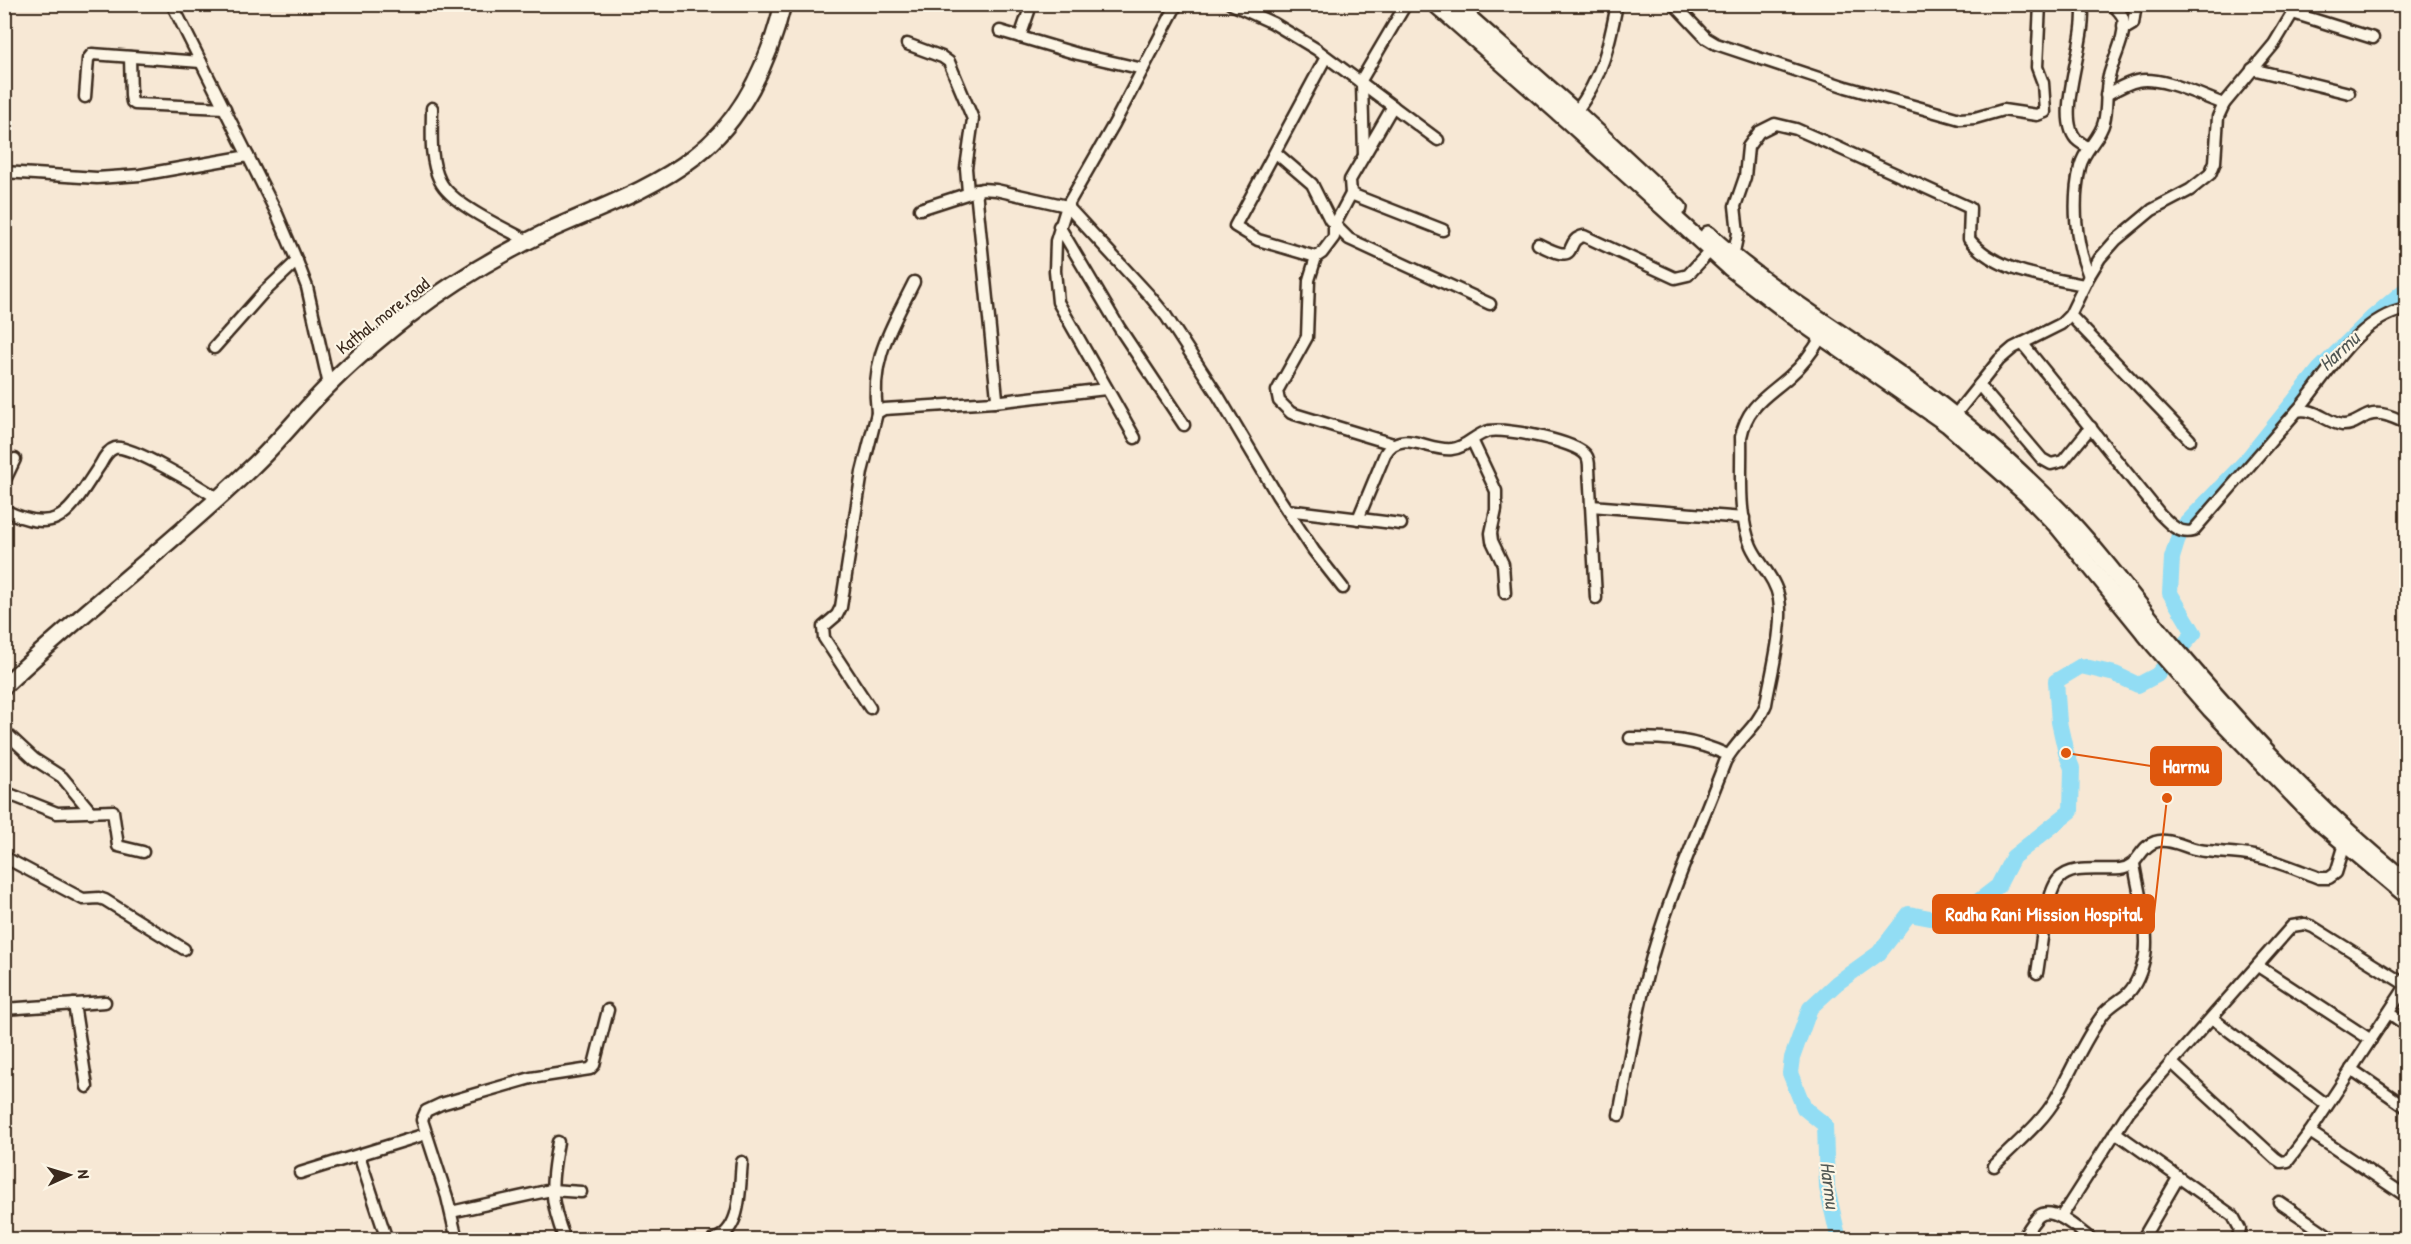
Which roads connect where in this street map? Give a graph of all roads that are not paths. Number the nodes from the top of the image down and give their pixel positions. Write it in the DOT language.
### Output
graph roads {
  1 [pos="172,4"];
  2 [pos="783,4"];
  3 [pos="1027,4"];
  4 [pos="1177,4"];
  5 [pos="1231,4"];
  6 [pos="1406,4"];
  7 [pos="1435,4"];
  8 [pos="1617,4"];
  9 [pos="1674,4"];
  10 [pos="2040,4"];
  11 [pos="2082,4"];
  12 [pos="2111,4"];
  13 [pos="2136,4"];
  14 [pos="1463,7"];
  15 [pos="2296,9"];
  16 [pos="2123,26"];
  17 [pos="1000,31"];
  18 [pos="1020,37"];
  19 [pos="2373,38"];
  20 [pos="907,44"];
  21 [pos="130,57"];
  22 [pos="1326,57"];
  23 [pos="201,62"];
  24 [pos="1143,69"];
  25 [pos="2252,69"];
  26 [pos="1361,82"];
  27 [pos="2349,93"];
  28 [pos="2106,95"];
  29 [pos="85,97"];
  30 [pos="2224,104"];
  31 [pos="1393,106"];
  32 [pos="225,108"];
  33 [pos="432,108"];
  34 [pos="1576,112"];
  35 [pos="1438,140"];
  36 [pos="2088,147"];
  37 [pos="1276,153"];
  38 [pos="248,156"];
  39 [pos="1364,156"];
  40 [pos="4,172"];
  41 [pos="972,191"];
  42 [pos="1351,194"];
  43 [pos="1067,206"];
  44 [pos="920,209"];
  45 [pos="1059,226"];
  46 [pos="1335,226"];
  47 [pos="1443,230"];
  48 [pos="528,241"];
  49 [pos="1539,244"];
  50 [pos="1710,251"];
  51 [pos="1316,257"];
  52 [pos="1733,257"];
  53 [pos="297,261"];
  54 [pos="2086,280"];
  55 [pos="914,282"];
  56 [pos="1490,304"];
  57 [pos="2406,309"];
  58 [pos="2070,315"];
  59 [pos="1822,336"];
  60 [pos="2022,343"];
  61 [pos="214,348"];
  62 [pos="329,385"];
  63 [pos="1979,385"];
  64 [pos="1106,389"];
  65 [pos="993,402"];
  66 [pos="2297,411"];
  67 [pos="877,413"];
  68 [pos="1955,415"];
  69 [pos="2406,423"];
  70 [pos="1184,425"];
  71 [pos="2091,427"];
  72 [pos="1135,438"];
  73 [pos="1472,440"];
  74 [pos="2190,440"];
  75 [pos="1393,444"];
  76 [pos="15,459"];
  77 [pos="4,482"];
  78 [pos="217,498"];
  79 [pos="1591,506"];
  80 [pos="4,510"];
  81 [pos="1287,510"];
  82 [pos="1744,518"];
  83 [pos="1358,519"];
  84 [pos="1401,524"];
  85 [pos="1342,588"];
  86 [pos="1505,593"];
  87 [pos="1596,598"];
  88 [pos="2160,641"];
  89 [pos="2186,670"];
  90 [pos="4,686"];
  91 [pos="870,708"];
  92 [pos="4,731"];
  93 [pos="1630,738"];
  94 [pos="1728,755"];
  95 [pos="4,792"];
  96 [pos="90,812"];
  97 [pos="2345,844"];
  98 [pos="143,852"];
  99 [pos="4,857"];
  100 [pos="2134,864"];
  101 [pos="2406,881"];
  102 [pos="2406,895"];
  103 [pos="184,949"];
  104 [pos="2258,966"];
  105 [pos="2037,973"];
  106 [pos="2406,985"];
  107 [pos="105,1002"];
  108 [pos="75,1004"];
  109 [pos="4,1009"];
  110 [pos="608,1010"];
  111 [pos="2389,1013"];
  112 [pos="2212,1018"];
  113 [pos="2406,1025"];
  114 [pos="2371,1040"];
  115 [pos="2171,1062"];
  116 [pos="2351,1069"];
  117 [pos="87,1087"];
  118 [pos="2327,1106"];
  119 [pos="2406,1107"];
  120 [pos="1619,1115"];
  121 [pos="2115,1131"];
  122 [pos="2310,1132"];
  123 [pos="426,1134"];
  124 [pos="558,1142"];
  125 [pos="359,1155"];
  126 [pos="742,1162"];
  127 [pos="1994,1166"];
  128 [pos="300,1173"];
  129 [pos="2178,1178"];
  130 [pos="551,1190"];
  131 [pos="581,1192"];
  132 [pos="2406,1196"];
  133 [pos="2279,1202"];
  134 [pos="451,1212"];
  135 [pos="2061,1217"];
  136 [pos="2086,1238"];
  137 [pos="2328,1238"];
  138 [pos="387,1239"];
  139 [pos="457,1239"];
  140 [pos="565,1239"];
  141 [pos="713,1239"];
  142 [pos="2022,1239"];
  143 [pos="2142,1239"];
  144 [pos="2237,1239"];
  1 -- 23 [label="street"];
  2 -- 48 [label="street, Kathal more road"];
  3 -- 18 [label="street"];
  4 -- 24 [label="street"];
  5 -- 22 [label="street"];
  6 -- 26 [label="street"];
  7 -- 50 [label="street"];
  8 -- 34 [label="street"];
  9 -- 10 [label="street"];
  11 -- 36 [label="street"];
  12 -- 16 [label="street"];
  13 -- 16 [label="street"];
  14 -- 34 [label="street"];
  15 -- 19 [label="street"];
  15 -- 25 [label="street"];
  16 -- 28 [label="street"];
  17 -- 18 [label="street"];
  18 -- 24 [label="street"];
  20 -- 41 [label="street"];
  21 -- 23 [label="street"];
  21 -- 29 [label="street"];
  21 -- 32 [label="street"];
  22 -- 26 [label="street"];
  22 -- 37 [label="street"];
  23 -- 32 [label="street"];
  24 -- 43 [label="street"];
  25 -- 27 [label="street"];
  25 -- 30 [label="street"];
  26 -- 31 [label="street"];
  26 -- 39 [label="street"];
  28 -- 30 [label="street"];
  28 -- 36 [label="street"];
  30 -- 54 [label="street"];
  31 -- 35 [label="street"];
  31 -- 39 [label="street"];
  32 -- 38 [label="street"];
  33 -- 48 [label="street"];
  34 -- 52 [label="street"];
  36 -- 54 [label="street"];
  37 -- 46 [label="street"];
  37 -- 51 [label="street"];
  38 -- 40 [label="street"];
  38 -- 53 [label="street"];
  39 -- 42 [label="street"];
  41 -- 43 [label="street"];
  41 -- 44 [label="street"];
  41 -- 65 [label="street"];
  42 -- 46 [label="street"];
  42 -- 47 [label="street"];
  43 -- 45 [label="street"];
  43 -- 81 [label="street"];
  45 -- 64 [label="street"];
  45 -- 70 [label="street"];
  46 -- 51 [label="street"];
  46 -- 56 [label="street"];
  48 -- 62 [label="street, Kathal more road"];
  49 -- 50 [label="street"];
  50 -- 59 [label="street"];
  51 -- 75 [label="street"];
  52 -- 54 [label="street"];
  52 -- 68 [label="street"];
  53 -- 61 [label="street"];
  53 -- 62 [label="street"];
  54 -- 58 [label="street"];
  55 -- 67 [label="street"];
  57 -- 66 [label="street"];
  58 -- 60 [label="street"];
  58 -- 74 [label="street"];
  59 -- 82 [label="street"];
  59 -- 88 [label="street"];
  60 -- 63 [label="street"];
  60 -- 71 [label="street"];
  62 -- 78 [label="street, Kathal more road"];
  63 -- 68 [label="street"];
  63 -- 71 [label="street"];
  64 -- 65 [label="street"];
  64 -- 72 [label="street"];
  65 -- 67 [label="street"];
  66 -- 69 [label="street"];
  66 -- 71 [label="street"];
  67 -- 91 [label="street"];
  68 -- 88 [label="street"];
  73 -- 75 [label="street"];
  73 -- 79 [label="street"];
  73 -- 86 [label="street"];
  75 -- 83 [label="street"];
  76 -- 77 [label="street"];
  78 -- 80 [label="street"];
  78 -- 90 [label="street, Kathal more road"];
  79 -- 82 [label="street"];
  79 -- 87 [label="street"];
  81 -- 83 [label="street"];
  81 -- 85 [label="street"];
  82 -- 94 [label="street"];
  83 -- 84 [label="street"];
  88 -- 89 [label="street"];
  89 -- 97 [label="street"];
  89 -- 101 [label="street"];
  92 -- 96 [label="street"];
  93 -- 94 [label="street"];
  94 -- 120 [label="street"];
  95 -- 96 [label="street"];
  96 -- 98 [label="street"];
  97 -- 100 [label="street"];
  97 -- 102 [label="street"];
  99 -- 103 [label="street"];
  100 -- 105 [label="street"];
  100 -- 127 [label="street"];
  104 -- 106 [label="street"];
  104 -- 112 [label="street"];
  104 -- 114 [label="street"];
  106 -- 111 [label="street"];
  107 -- 108 [label="street"];
  108 -- 109 [label="street"];
  108 -- 117 [label="street"];
  110 -- 123 [label="street"];
  111 -- 113 [label="street"];
  111 -- 114 [label="street"];
  112 -- 115 [label="street"];
  112 -- 118 [label="street"];
  114 -- 116 [label="street"];
  115 -- 121 [label="street"];
  115 -- 122 [label="street"];
  116 -- 118 [label="street"];
  116 -- 119 [label="street"];
  118 -- 122 [label="street"];
  121 -- 129 [label="street"];
  121 -- 135 [label="street"];
  122 -- 132 [label="street"];
  123 -- 125 [label="street"];
  123 -- 134 [label="street"];
  124 -- 130 [label="street"];
  125 -- 128 [label="street"];
  125 -- 138 [label="street"];
  126 -- 141 [label="street"];
  129 -- 143 [label="street"];
  129 -- 144 [label="street"];
  130 -- 131 [label="street"];
  130 -- 134 [label="street"];
  130 -- 140 [label="street"];
  133 -- 137 [label="street"];
  134 -- 139 [label="street"];
  135 -- 136 [label="street"];
  135 -- 142 [label="street"];
}
